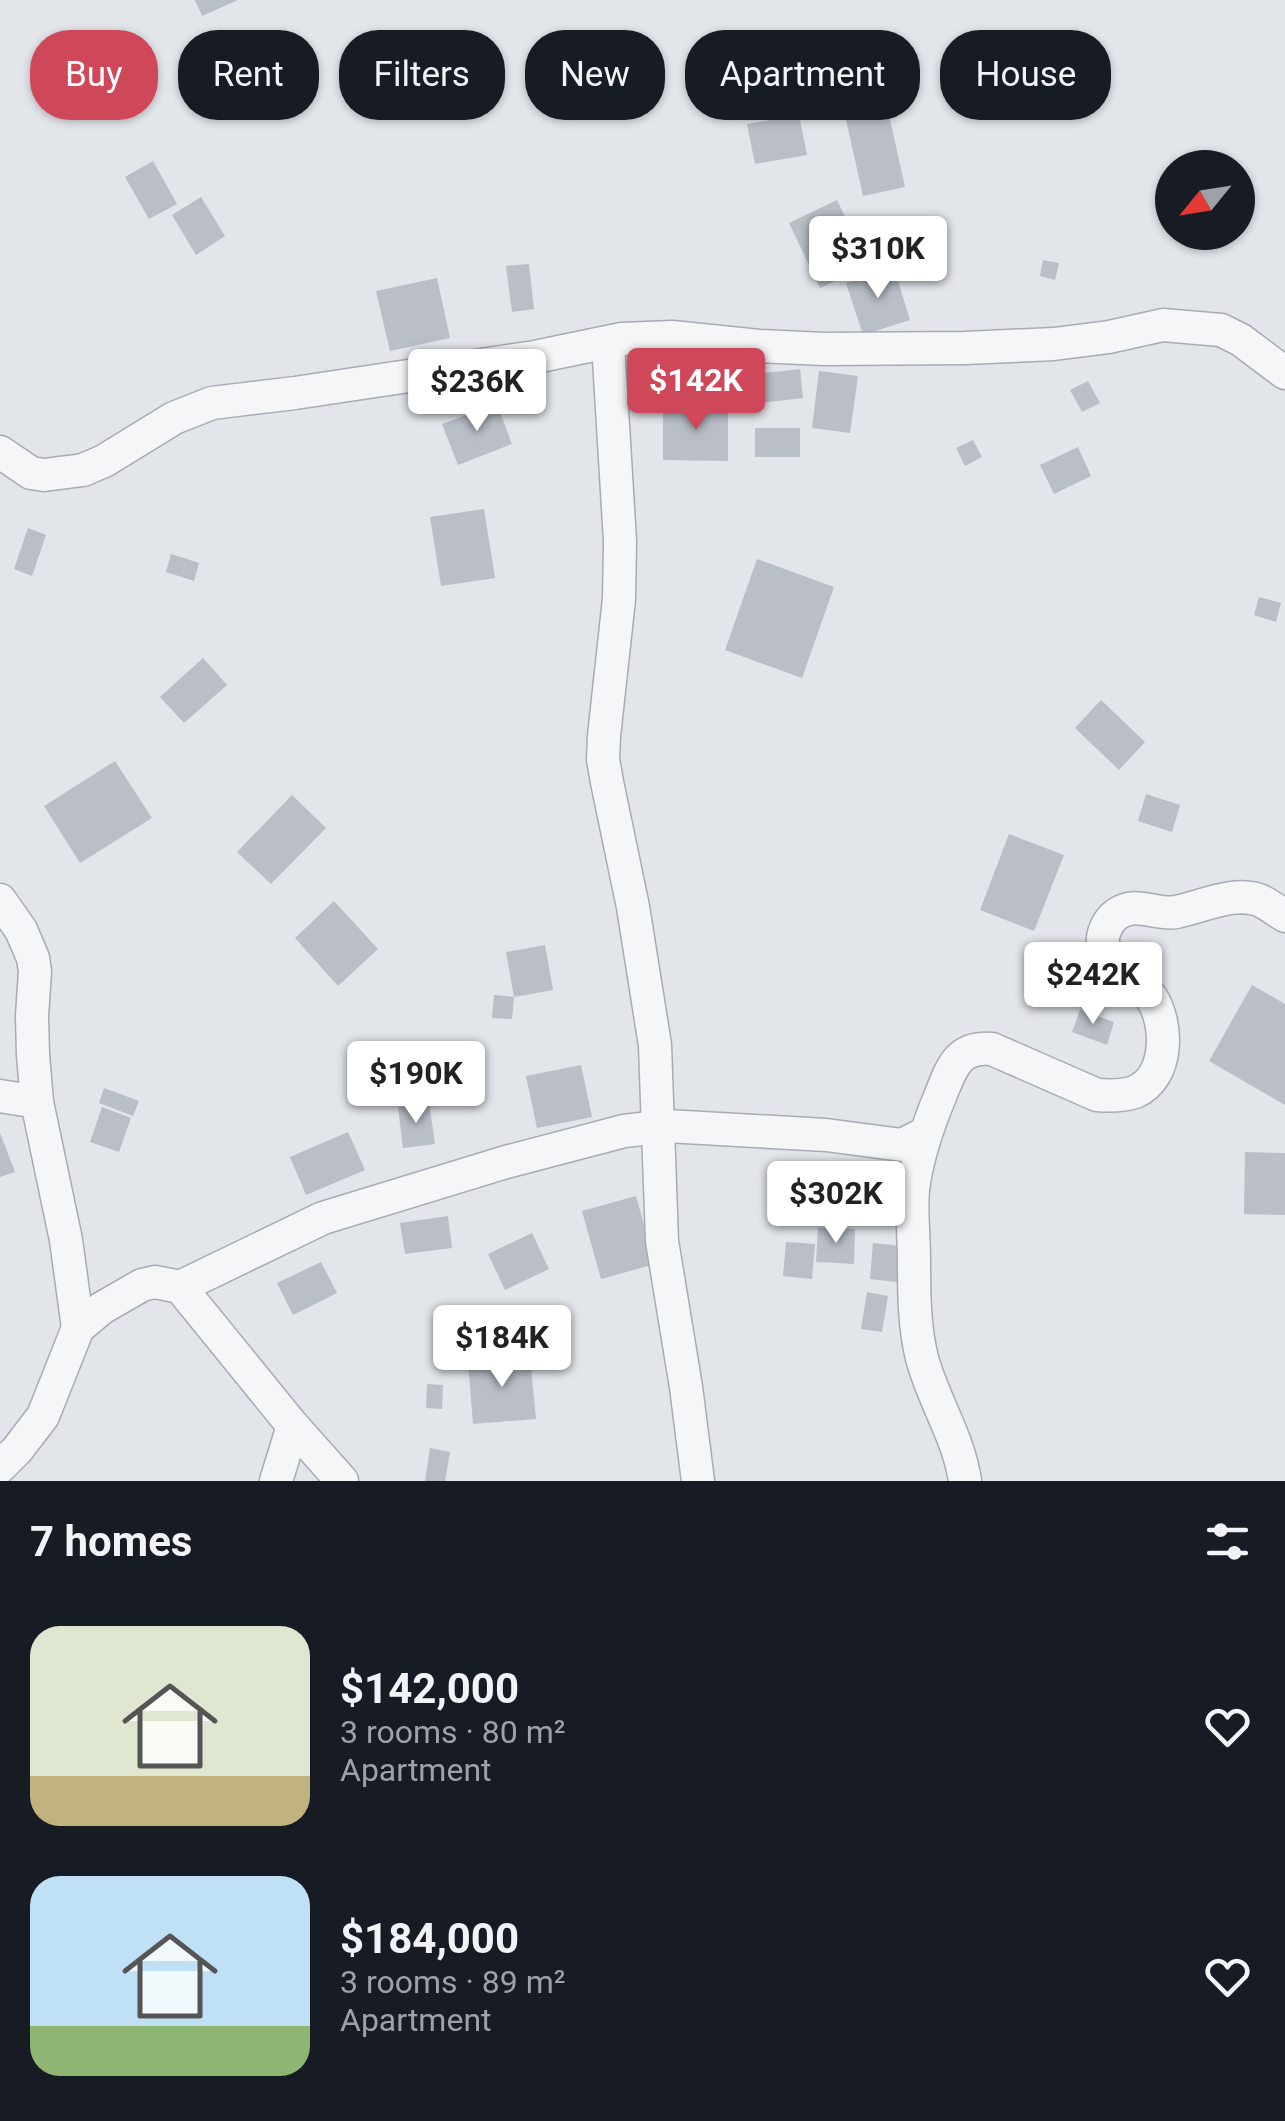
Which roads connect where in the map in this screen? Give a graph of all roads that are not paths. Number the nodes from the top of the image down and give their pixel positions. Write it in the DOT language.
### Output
graph roads {
  1 [pos="608,343"];
  2 [pos="1285,372"];
  3 [pos="0,452"];
  4 [pos="0,900"];
  5 [pos="1285,916"];
  6 [pos="0,1096"];
  7 [pos="37,1102"];
  8 [pos="657,1126"];
  9 [pos="924,1134"];
  10 [pos="180,1287"];
  11 [pos="78,1328"];
  12 [pos="293,1426"];
  13 [pos="0,1467"];
  14 [pos="276,1481"];
  15 [pos="342,1481"];
  16 [pos="698,1481"];
  17 [pos="964,1481"];
  1 -- 2 [label="street"];
  1 -- 3 [label="street"];
  1 -- 8 [label="street"];
  4 -- 7 [label="street"];
  5 -- 9 [label="street"];
  6 -- 7 [label="street"];
  7 -- 11 [label="street"];
  8 -- 9 [label="street"];
  8 -- 10 [label="street"];
  8 -- 16 [label="street"];
  9 -- 17 [label="street"];
  10 -- 11 [label="street"];
  10 -- 12 [label="street"];
  11 -- 13 [label="street"];
  12 -- 14 [label="street"];
  12 -- 15 [label="street"];
}
